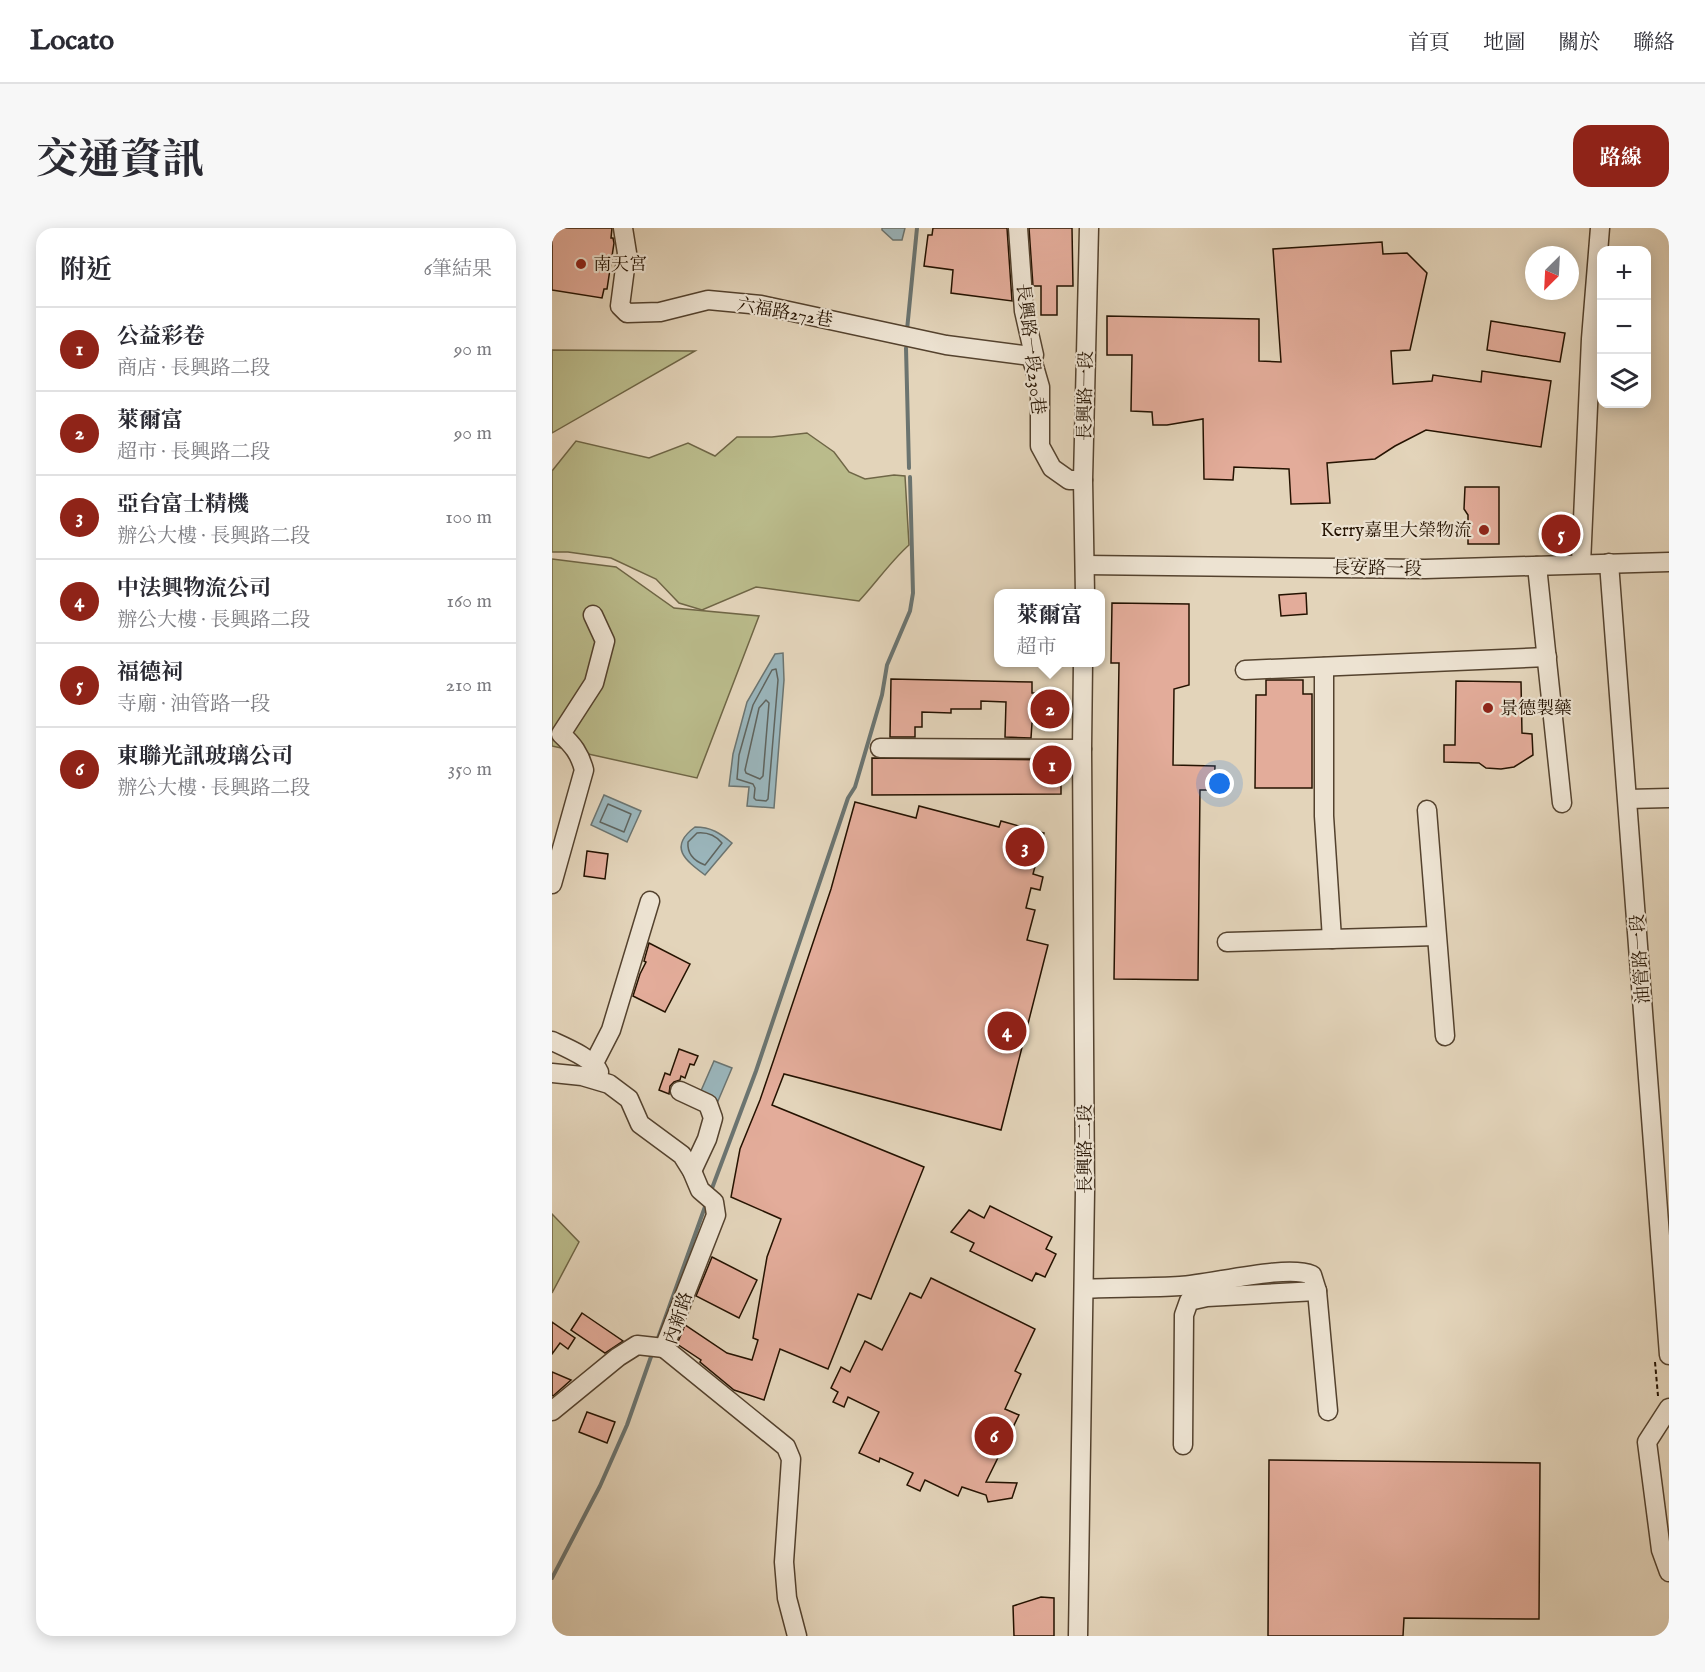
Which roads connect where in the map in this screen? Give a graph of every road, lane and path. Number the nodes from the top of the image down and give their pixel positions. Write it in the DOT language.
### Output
graph roads {
  1 [pos="623,228"];
  2 [pos="1018,228"];
  3 [pos="1089,228"];
  4 [pos="1600,228"];
  5 [pos="1031,356"];
  6 [pos="1083,480"];
  7 [pos="1669,562"];
  8 [pos="1609,563"];
  9 [pos="1581,564"];
  10 [pos="1085,565"];
  11 [pos="1537,566"];
  12 [pos="1085,589"];
  13 [pos="593,615"];
  14 [pos="1547,657"];
  15 [pos="1083,667"];
  16 [pos="1324,667"];
  17 [pos="1245,670"];
  18 [pos="880,748"];
  19 [pos="1082,749"];
  20 [pos="1669,798"];
  21 [pos="1628,799"];
  22 [pos="1562,803"];
  23 [pos="1427,810"];
  24 [pos="552,884"];
  25 [pos="650,901"];
  26 [pos="1436,936"];
  27 [pos="1332,939"];
  28 [pos="1227,942"];
  29 [pos="1445,1036"];
  30 [pos="552,1041"];
  31 [pos="593,1065"];
  32 [pos="552,1073"];
  33 [pos="602,1082"];
  34 [pos="680,1090"];
  35 [pos="692,1171"];
  36 [pos="1084,1289"];
  37 [pos="1317,1291"];
  38 [pos="664,1348"];
  39 [pos="1669,1355"];
  40 [pos="1669,1408"];
  41 [pos="552,1411"];
  42 [pos="1328,1411"];
  43 [pos="1183,1445"];
  44 [pos="1669,1572"];
  45 [pos="797,1636"];
  46 [pos="1078,1636"];
  1 -- 5 [label="street, 六福路272巷"];
  2 -- 5 [label="street, 長興路一段230巷"];
  3 -- 6 [label="street, 長興路一段"];
  4 -- 9 [label="street"];
  5 -- 6 [label="street, 長興路一段230巷"];
  6 -- 10 [label="street, 長興路一段"];
  7 -- 8 [label="street, 長安路一段"];
  8 -- 9 [label="street, 長安路一段"];
  8 -- 21 [label="street, 油管路一段"];
  9 -- 11 [label="street, 長安路一段"];
  10 -- 11 [label="street, 長安路一段"];
  10 -- 12 [label="street"];
  11 -- 14 [label="street"];
  13 -- 24 [label="street"];
  14 -- 16 [label="street"];
  14 -- 22 [label="street"];
  15 -- 19 [label="street, 長興路二段"];
  16 -- 17 [label="street"];
  16 -- 27 [label="street"];
  18 -- 19 [label="street"];
  19 -- 36 [label="street, 長興路二段"];
  20 -- 21 [label="street"];
  21 -- 39 [label="street, 油管路一段"];
  23 -- 26 [label="street"];
  25 -- 31 [label="street"];
  26 -- 27 [label="street"];
  26 -- 29 [label="street"];
  27 -- 28 [label="street"];
  30 -- 31 [label="street"];
  31 -- 33 [label="street"];
  32 -- 33 [label="street, 內新路"];
  33 -- 35 [label="street, 內新路"];
  34 -- 35 [label="street"];
  35 -- 38 [label="street, 內新路"];
  36 -- 37 [label="street"];
  36 -- 46 [label="street, 長興路二段"];
  37 -- 42 [label="street"];
  37 -- 43 [label="street"];
  38 -- 41 [label="street"];
  38 -- 45 [label="street, 內新路"];
  40 -- 44 [label="street"];
}
